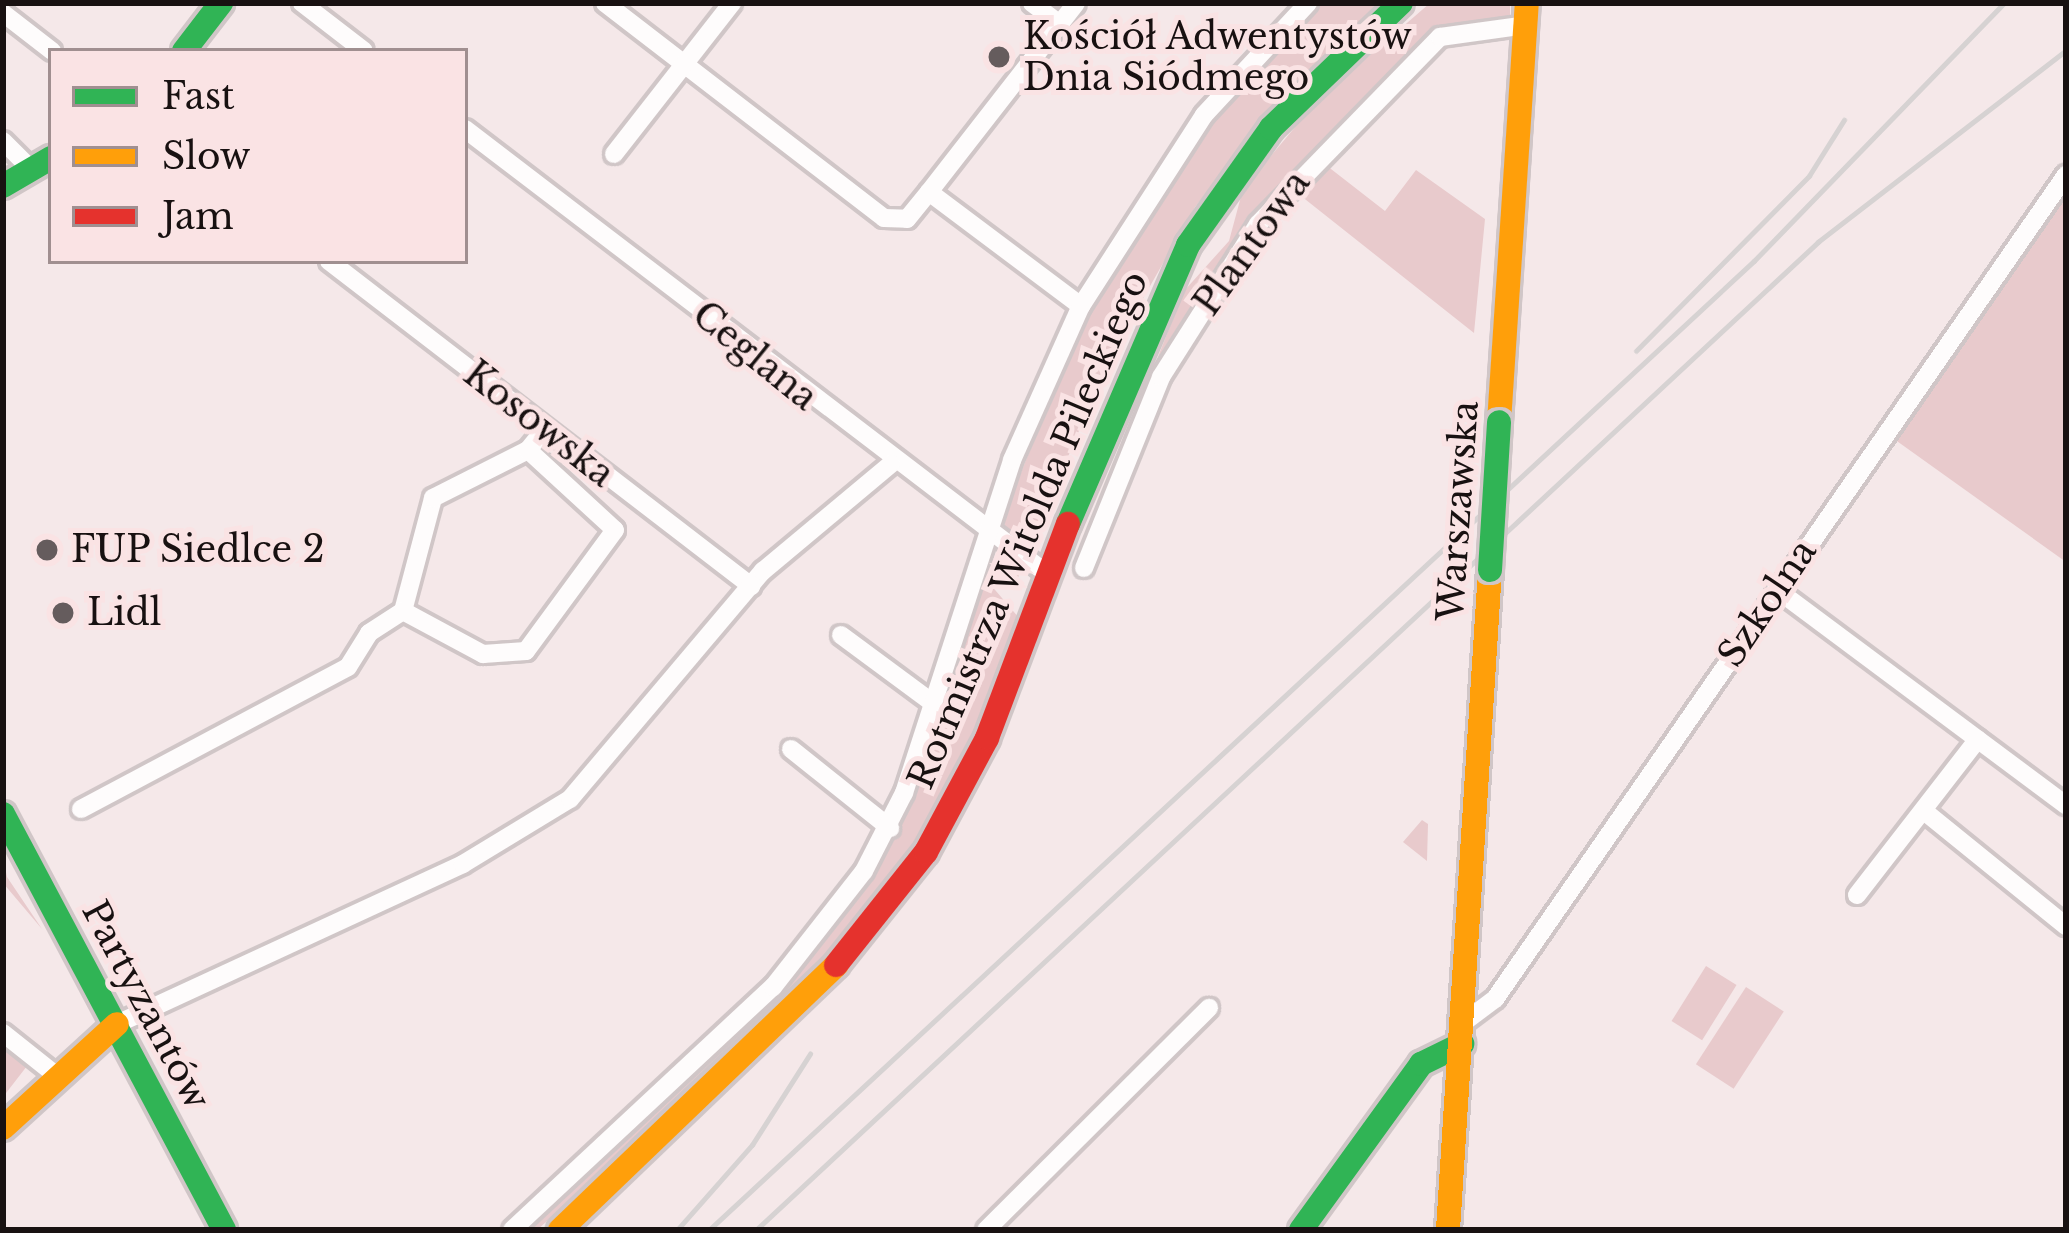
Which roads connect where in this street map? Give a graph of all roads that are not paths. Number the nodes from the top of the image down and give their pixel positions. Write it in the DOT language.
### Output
graph roads {
  1 [pos="221,3"];
  2 [pos="302,3"];
  3 [pos="605,3"];
  4 [pos="731,3"];
  5 [pos="1032,3"];
  6 [pos="1076,3"];
  7 [pos="1307,3"];
  8 [pos="1401,3"];
  9 [pos="3,13"];
  10 [pos="1527,14"];
  11 [pos="1060,24"];
  12 [pos="48,48"];
  13 [pos="186,48"];
  14 [pos="360,48"];
  15 [pos="688,58"];
  16 [pos="468,131"];
  17 [pos="3,141"];
  18 [pos="614,154"];
  19 [pos="41,164"];
  20 [pos="2066,176"];
  21 [pos="3,186"];
  22 [pos="929,192"];
  23 [pos="333,264"];
  24 [pos="1081,306"];
  25 [pos="545,429"];
  26 [pos="528,450"];
  27 [pos="891,464"];
  28 [pos="986,535"];
  29 [pos="1084,568"];
  30 [pos="1050,576"];
  31 [pos="751,586"];
  32 [pos="1776,589"];
  33 [pos="403,610"];
  34 [pos="841,635"];
  35 [pos="933,703"];
  36 [pos="1978,740"];
  37 [pos="791,748"];
  38 [pos="2066,805"];
  39 [pos="81,808"];
  40 [pos="1924,811"];
  41 [pos="3,814"];
  42 [pos="890,828"];
  43 [pos="1857,896"];
  44 [pos="2066,926"];
  45 [pos="1209,1008"];
  46 [pos="117,1024"];
  47 [pos="3,1033"];
  48 [pos="1462,1034"];
  49 [pos="52,1072"];
  50 [pos="3,1128"];
  51 [pos="221,1229"];
  52 [pos="512,1230"];
  53 [pos="560,1230"];
  54 [pos="986,1230"];
  55 [pos="1301,1230"];
  56 [pos="1448,1230"];
  1 -- 13 [label="main road"];
  2 -- 14 [label="street"];
  3 -- 15 [label="street"];
  4 -- 15 [label="street"];
  5 -- 11 [label="street"];
  6 -- 11 [label="street"];
  7 -- 24 [label="street"];
  8 -- 30 [label="main road, Rotmistrza Witolda Pileckiego"];
  9 -- 12 [label="street"];
  10 -- 29 [label="street, Plantowa"];
  10 -- 48 [label="main road, Warszawska, bridge"];
  11 -- 22 [label="street"];
  15 -- 18 [label="street"];
  15 -- 22 [label="street"];
  16 -- 27 [label="street, Ceglana"];
  17 -- 19 [label="street"];
  19 -- 21 [label="main road"];
  20 -- 32 [label="street, Szkolna"];
  22 -- 24 [label="street"];
  23 -- 25 [label="street, Kosowska"];
  24 -- 28 [label="street"];
  25 -- 26 [label="street"];
  25 -- 31 [label="street, Kosowska"];
  26 -- 33 [label="street"];
  26 -- 33 [label="street"];
  27 -- 28 [label="street, Ceglana"];
  27 -- 31 [label="street"];
  28 -- 30 [label="street, Ceglana"];
  28 -- 35 [label="street"];
  30 -- 53 [label="main road, Rotmistrza Witolda Pileckiego"];
  31 -- 46 [label="street"];
  32 -- 36 [label="street"];
  32 -- 48 [label="street, Szkolna"];
  33 -- 39 [label="street"];
  34 -- 35 [label="street"];
  35 -- 42 [label="street"];
  36 -- 38 [label="street"];
  36 -- 40 [label="street"];
  37 -- 42 [label="street"];
  40 -- 43 [label="street"];
  40 -- 44 [label="street"];
  41 -- 46 [label="main road, Partyzantów"];
  42 -- 52 [label="street"];
  45 -- 54 [label="street"];
  46 -- 49 [label="main road"];
  46 -- 51 [label="main road, Partyzantów"];
  47 -- 49 [label="street"];
  48 -- 55 [label="main road"];
  48 -- 56 [label="main road, Warszawska"];
  49 -- 50 [label="main road"];
}
